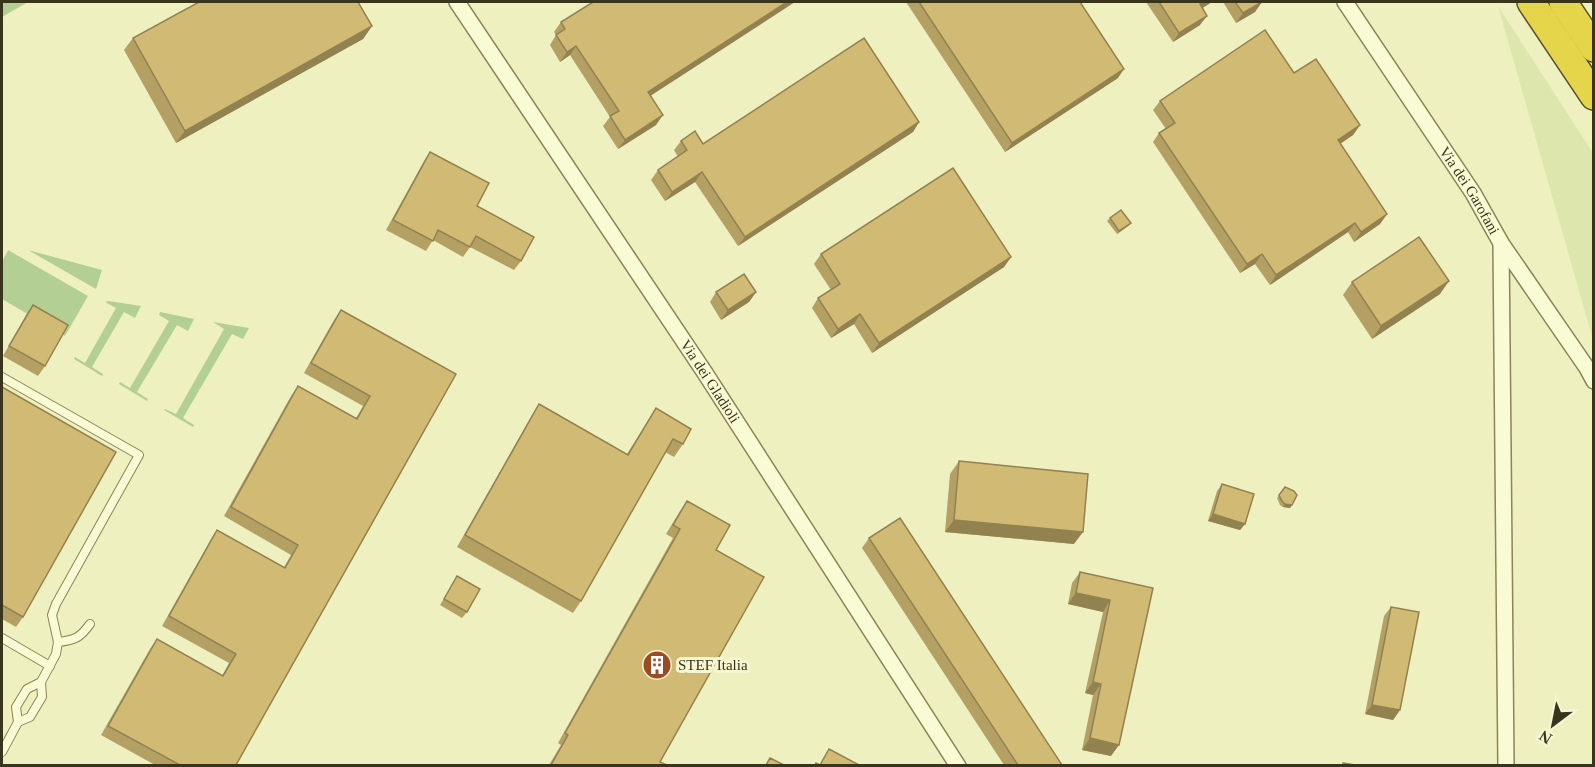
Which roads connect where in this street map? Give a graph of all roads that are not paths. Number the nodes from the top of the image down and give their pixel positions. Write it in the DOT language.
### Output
graph roads {
  1 [pos="457,2"];
  2 [pos="1345,2"];
  3 [pos="1531,2"];
  4 [pos="1563,2"];
  5 [pos="1593,48"];
  6 [pos="1593,96"];
  7 [pos="1500,243"];
  8 [pos="2,377"];
  9 [pos="1593,381"];
  10 [pos="90,624"];
  11 [pos="2,638"];
  12 [pos="58,642"];
  13 [pos="50,666"];
  14 [pos="41,682"];
  15 [pos="18,722"];
  16 [pos="2,752"];
  17 [pos="958,765"];
  18 [pos="1506,765"];
  1 -- 17 [label="street, Via dei Gladioli"];
  2 -- 7 [label="street, Via dei Garofani"];
  3 -- 6 [label="highway"];
  4 -- 5 [label="highway"];
  7 -- 9 [label="street, Via dei Garofani"];
  7 -- 18 [label="street"];
  8 -- 12 [label="lane"];
  10 -- 12 [label="lane"];
  11 -- 13 [label="lane"];
  12 -- 13 [label="lane"];
  13 -- 14 [label="lane"];
  14 -- 15 [label="lane"];
  14 -- 15 [label="lane"];
  15 -- 16 [label="lane"];
}
